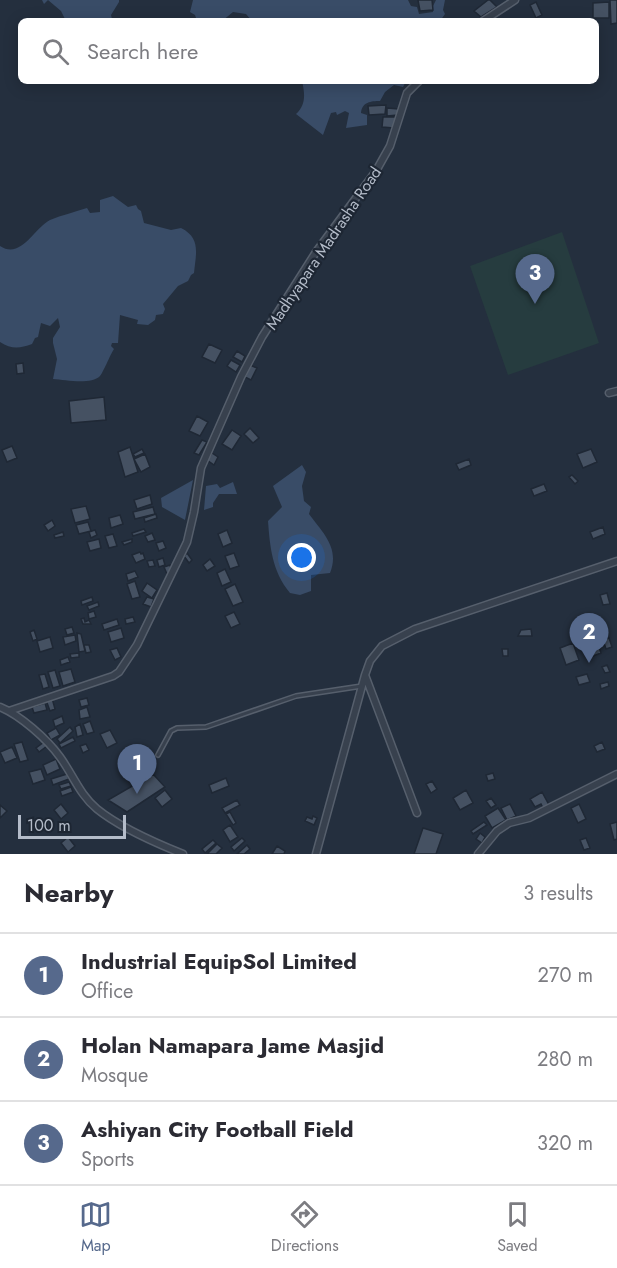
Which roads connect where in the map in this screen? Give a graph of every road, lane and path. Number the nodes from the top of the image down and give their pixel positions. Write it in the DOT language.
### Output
graph roads {
  1 [pos="515,0"];
  2 [pos="488,18"];
  3 [pos="416,84"];
  4 [pos="617,391"];
  5 [pos="609,393"];
  6 [pos="617,561"];
  7 [pos="365,675"];
  8 [pos="364,686"];
  9 [pos="0,708"];
  10 [pos="9,711"];
  11 [pos="158,755"];
  12 [pos="617,774"];
  13 [pos="417,813"];
  14 [pos="173,852"];
  15 [pos="183,854"];
  16 [pos="316,854"];
  17 [pos="478,854"];
  1 -- 2 [label="street"];
  3 -- 10 [label="street, Madhyapara Madrasha Road"];
  4 -- 5 [label="street"];
  6 -- 7 [label="street"];
  7 -- 8 [label="street"];
  7 -- 13 [label="street"];
  8 -- 11 [label="lane"];
  8 -- 16 [label="street"];
  9 -- 10 [label="street"];
  10 -- 14 [label="street"];
  12 -- 17 [label="street"];
  14 -- 15 [label="street"];
}
